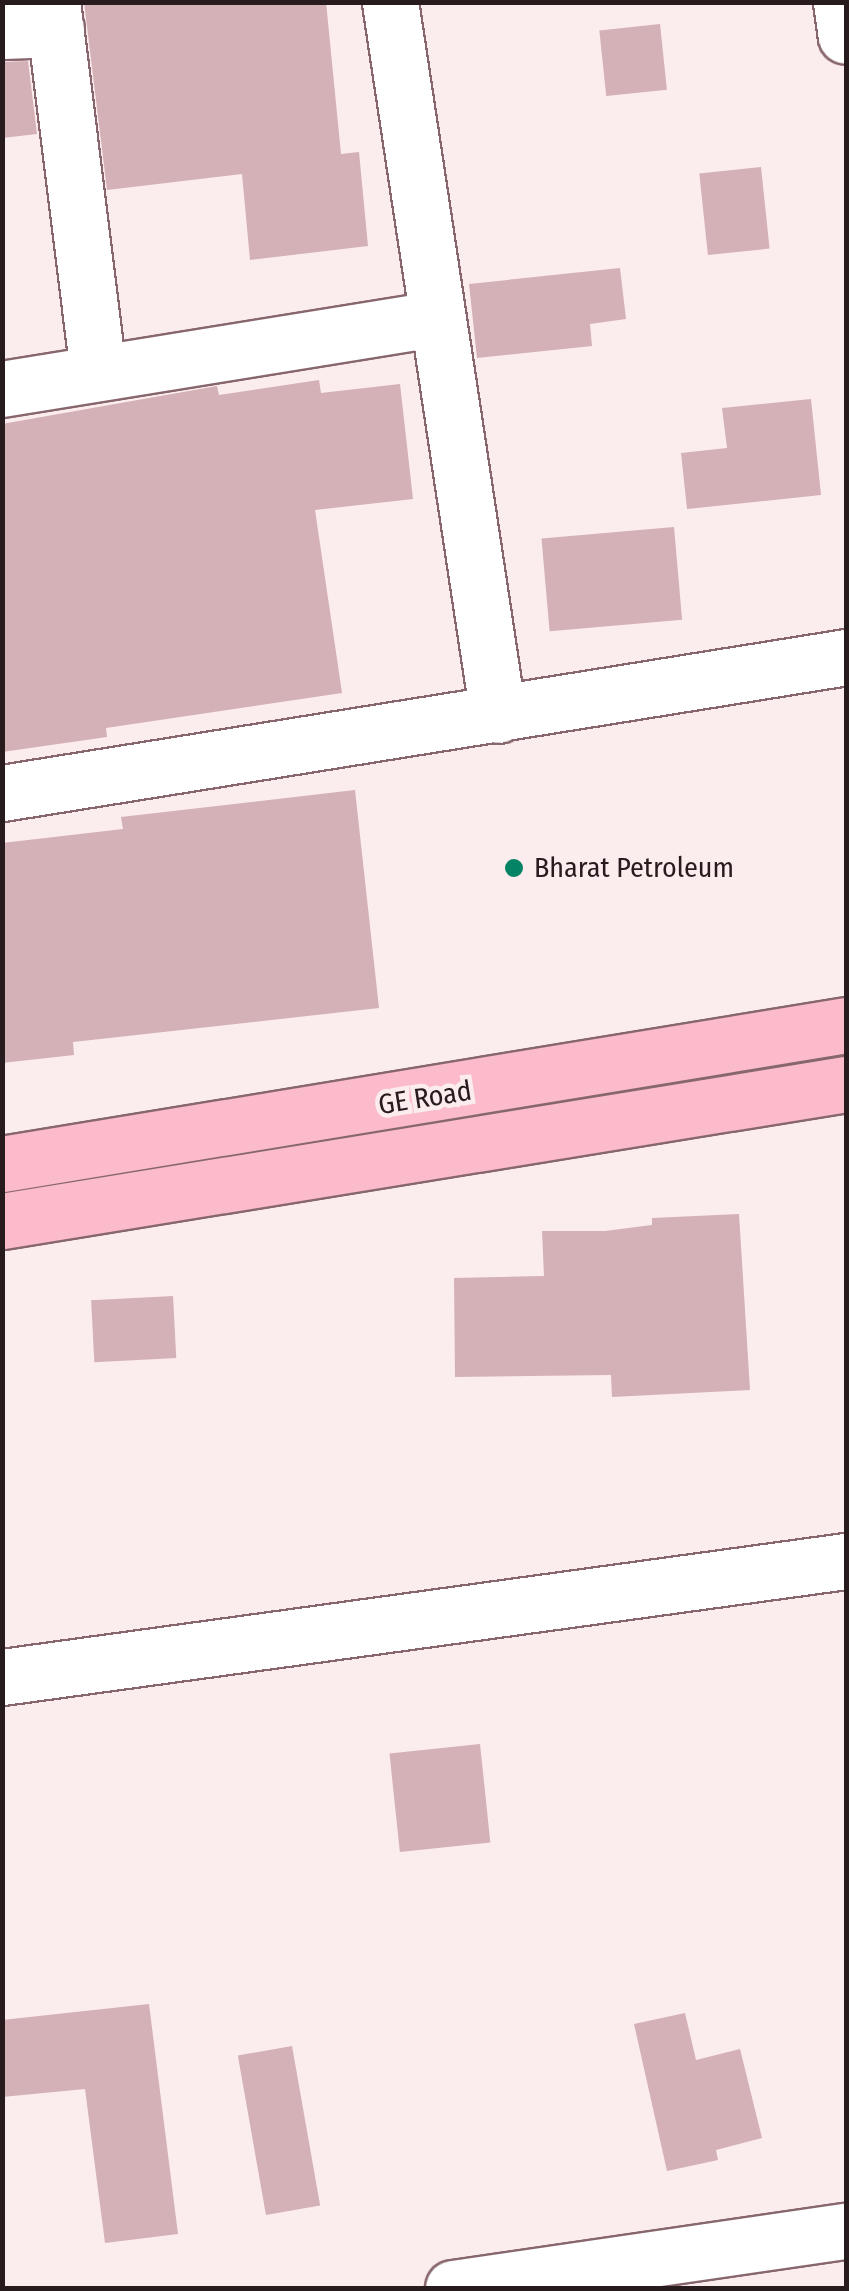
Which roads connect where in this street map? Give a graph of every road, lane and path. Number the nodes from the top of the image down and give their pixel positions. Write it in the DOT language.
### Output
graph roads {
  1 [pos="390,2"];
  2 [pos="842,2"];
  3 [pos="54,16"];
  4 [pos="2,31"];
  5 [pos="846,36"];
  6 [pos="435,319"];
  7 [pos="98,370"];
  8 [pos="2,389"];
  9 [pos="846,657"];
  10 [pos="498,715"];
  11 [pos="2,793"];
  12 [pos="846,1024"];
  13 [pos="846,1084"];
  14 [pos="2,1164"];
  15 [pos="2,1221"];
  16 [pos="846,1561"];
  17 [pos="2,1677"];
  18 [pos="846,2231"];
  19 [pos="453,2288"];
  1 -- 6 [label="street"];
  2 -- 5 [label="street"];
  3 -- 4 [label="street"];
  3 -- 7 [label="street"];
  6 -- 7 [label="street"];
  6 -- 10 [label="street"];
  7 -- 8 [label="street"];
  9 -- 10 [label="street"];
  10 -- 11 [label="street"];
  12 -- 14 [label="main road, GE Road"];
  13 -- 15 [label="main road, GE Road"];
  16 -- 17 [label="street"];
  18 -- 19 [label="street"];
}
